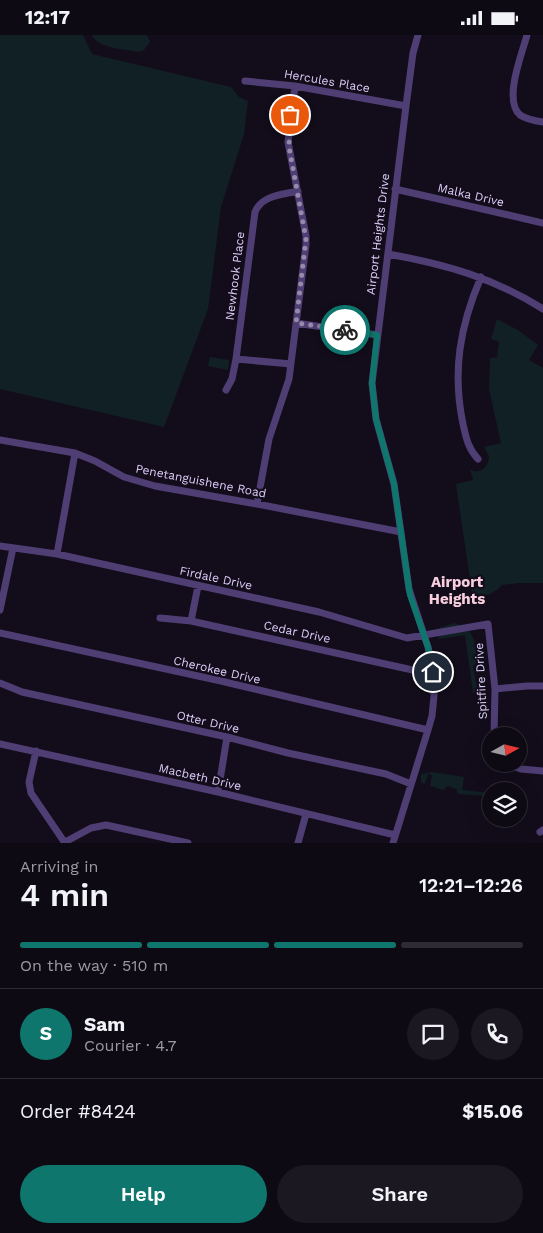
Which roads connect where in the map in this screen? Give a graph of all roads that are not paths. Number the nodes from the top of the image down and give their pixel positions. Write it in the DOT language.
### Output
graph roads {
  1 [pos="418,35"];
  2 [pos="527,35"];
  3 [pos="245,81"];
  4 [pos="294,86"];
  5 [pos="406,106"];
  6 [pos="543,123"];
  7 [pos="395,189"];
  8 [pos="298,191"];
  9 [pos="543,223"];
  10 [pos="388,254"];
  11 [pos="481,277"];
  12 [pos="543,309"];
  13 [pos="296,323"];
  14 [pos="377,335"];
  15 [pos="236,359"];
  16 [pos="291,364"];
  17 [pos="226,390"];
  18 [pos="0,440"];
  19 [pos="75,453"];
  20 [pos="478,459"];
  21 [pos="257,503"];
  22 [pos="401,532"];
  23 [pos="0,546"];
  24 [pos="13,547"];
  25 [pos="57,554"];
  26 [pos="198,586"];
  27 [pos="0,610"];
  28 [pos="160,618"];
  29 [pos="191,621"];
  30 [pos="488,623"];
  31 [pos="0,633"];
  32 [pos="424,635"];
  33 [pos="433,672"];
  34 [pos="0,683"];
  35 [pos="543,686"];
  36 [pos="494,689"];
  37 [pos="494,727"];
  38 [pos="428,730"];
  39 [pos="227,737"];
  40 [pos="0,743"];
  41 [pos="36,751"];
  42 [pos="528,770"];
  43 [pos="543,771"];
  44 [pos="411,784"];
  45 [pos="218,792"];
  46 [pos="306,813"];
  47 [pos="395,835"];
  48 [pos="65,843"];
  49 [pos="188,843"];
  50 [pos="298,843"];
  51 [pos="393,843"];
  1 -- 5 [label="street, Airport Heights Drive"];
  2 -- 6 [label="street"];
  3 -- 4 [label="street, Hercules Place"];
  4 -- 5 [label="street, Hercules Place"];
  4 -- 8 [label="street"];
  5 -- 7 [label="street, Airport Heights Drive"];
  7 -- 9 [label="street, Malka Drive"];
  7 -- 10 [label="street, Airport Heights Drive"];
  8 -- 13 [label="street"];
  8 -- 15 [label="street, Newhook Place"];
  10 -- 11 [label="street"];
  10 -- 14 [label="street, Airport Heights Drive"];
  11 -- 12 [label="street"];
  11 -- 20 [label="street"];
  13 -- 14 [label="street"];
  13 -- 16 [label="street"];
  14 -- 22 [label="street, Airport Heights Drive"];
  15 -- 16 [label="street"];
  15 -- 17 [label="street, Newhook Place"];
  16 -- 21 [label="street"];
  18 -- 19 [label="street, Penetanguishene Road"];
  19 -- 21 [label="street, Penetanguishene Road"];
  19 -- 25 [label="street"];
  21 -- 22 [label="street, Penetanguishene Road"];
  22 -- 32 [label="street, Airport Heights Drive"];
  23 -- 24 [label="street, Firdale Drive"];
  24 -- 25 [label="street, Firdale Drive"];
  24 -- 27 [label="street"];
  25 -- 26 [label="street, Firdale Drive"];
  26 -- 29 [label="street"];
  26 -- 32 [label="street, Firdale Drive"];
  28 -- 29 [label="street, Cedar Drive"];
  29 -- 33 [label="street, Cedar Drive"];
  30 -- 32 [label="street, Firdale Drive"];
  30 -- 36 [label="street, Spitfire Drive"];
  31 -- 38 [label="street, Cherokee Drive"];
  32 -- 33 [label="street, Airport Heights Drive"];
  33 -- 38 [label="street, Airport Heights Drive"];
  34 -- 39 [label="street, Otter Drive"];
  35 -- 36 [label="street"];
  36 -- 37 [label="street, Spitfire Drive"];
  38 -- 44 [label="street, Airport Heights Drive"];
  39 -- 44 [label="street, Otter Drive"];
  39 -- 45 [label="street"];
  40 -- 41 [label="street, Macbeth Drive"];
  41 -- 45 [label="street, Macbeth Drive"];
  41 -- 48 [label="street"];
  42 -- 43 [label="street"];
  44 -- 47 [label="street, Airport Heights Drive"];
  45 -- 46 [label="street, Macbeth Drive"];
  46 -- 47 [label="street, Macbeth Drive"];
  46 -- 50 [label="street"];
  47 -- 51 [label="street, Airport Heights Drive"];
  48 -- 49 [label="street"];
}
